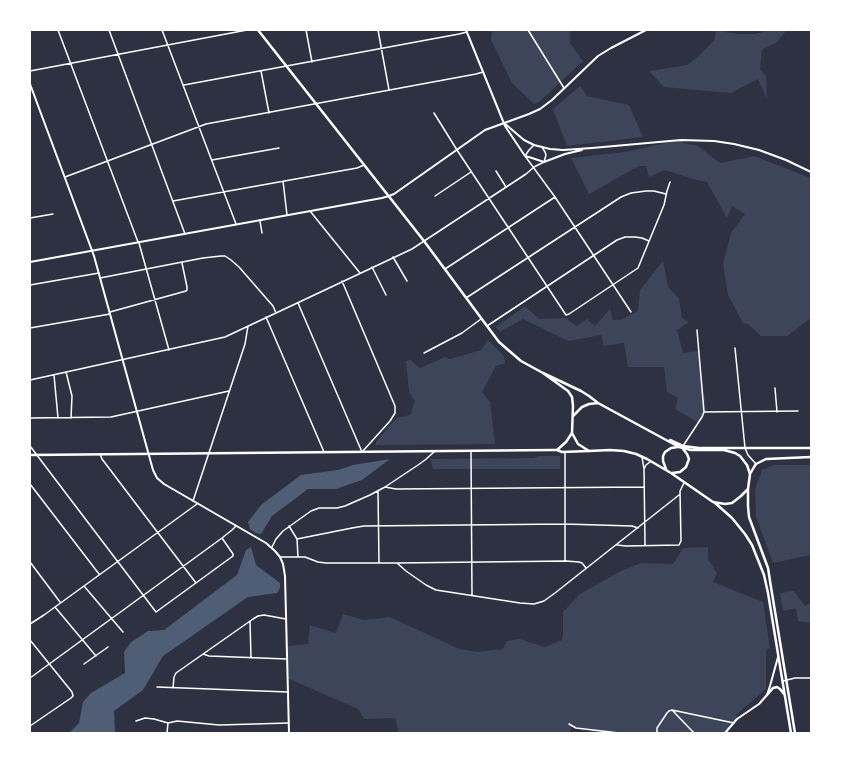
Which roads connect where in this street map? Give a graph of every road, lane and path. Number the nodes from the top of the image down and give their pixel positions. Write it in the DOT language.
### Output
graph roads {
  1 [pos="58,30"];
  2 [pos="109,30"];
  3 [pos="162,30"];
  4 [pos="247,30"];
  5 [pos="258,30"];
  6 [pos="306,30"];
  7 [pos="378,30"];
  8 [pos="528,30"];
  9 [pos="646,30"];
  10 [pos="467,31"];
  11 [pos="168,45"];
  12 [pos="381,49"];
  13 [pos="118,55"];
  14 [pos="312,62"];
  15 [pos="71,64"];
  16 [pos="286,66"];
  17 [pos="30,71"];
  18 [pos="261,71"];
  19 [pos="483,72"];
  20 [pos="30,84"];
  21 [pos="184,85"];
  22 [pos="564,88"];
  23 [pos="389,90"];
  24 [pos="317,104"];
  25 [pos="269,113"];
  26 [pos="434,113"];
  27 [pos="504,123"];
  28 [pos="199,127"];
  29 [pos="152,144"];
  30 [pos="534,145"];
  31 [pos="542,147"];
  32 [pos="278,148"];
  33 [pos="587,149"];
  34 [pos="457,150"];
  35 [pos="525,156"];
  36 [pos="212,160"];
  37 [pos="107,161"];
  38 [pos="544,162"];
  39 [pos="365,165"];
  40 [pos="534,167"];
  41 [pos="496,171"];
  42 [pos="471,172"];
  43 [pos="811,172"];
  44 [pos="65,177"];
  45 [pos="283,181"];
  46 [pos="670,182"];
  47 [pos="506,187"];
  48 [pos="224,192"];
  49 [pos="666,194"];
  50 [pos="389,196"];
  51 [pos="435,196"];
  52 [pos="555,196"];
  53 [pos="488,198"];
  54 [pos="173,201"];
  55 [pos="310,211"];
  56 [pos="53,214"];
  57 [pos="287,216"];
  58 [pos="30,218"];
  59 [pos="260,221"];
  60 [pos="237,225"];
  61 [pos="575,226"];
  62 [pos="508,228"];
  63 [pos="262,233"];
  64 [pos="186,234"];
  65 [pos="424,241"];
  66 [pos="650,241"];
  67 [pos="139,243"];
  68 [pos="93,251"];
  69 [pos="594,256"];
  70 [pos="528,257"];
  71 [pos="393,258"];
  72 [pos="30,262"];
  73 [pos="182,263"];
  74 [pos="372,267"];
  75 [pos="147,269"];
  76 [pos="445,269"];
  77 [pos="99,273"];
  78 [pos="360,273"];
  79 [pos="100,278"];
  80 [pos="342,281"];
  81 [pos="407,281"];
  82 [pos="30,285"];
  83 [pos="614,285"];
  84 [pos="547,287"];
  85 [pos="386,295"];
  86 [pos="466,298"];
  87 [pos="155,300"];
  88 [pos="297,303"];
  89 [pos="631,312"];
  90 [pos="110,313"];
  91 [pos="276,313"];
  92 [pos="266,317"];
  93 [pos="481,319"];
  94 [pos="248,326"];
  95 [pos="486,326"];
  96 [pos="30,328"];
  97 [pos="696,330"];
  98 [pos="735,348"];
  99 [pos="169,350"];
  100 [pos="424,353"];
  101 [pos="123,360"];
  102 [pos="66,372"];
  103 [pos="543,373"];
  104 [pos="54,375"];
  105 [pos="30,380"];
  106 [pos="775,388"];
  107 [pos="229,391"];
  108 [pos="598,403"];
  109 [pos="137,411"];
  110 [pos="798,411"];
  111 [pos="704,412"];
  112 [pos="741,412"];
  113 [pos="776,412"];
  114 [pos="573,416"];
  115 [pos="30,418"];
  116 [pos="58,418"];
  117 [pos="71,418"];
  118 [pos="572,433"];
  119 [pos="657,435"];
  120 [pos="30,446"];
  121 [pos="679,447"];
  122 [pos="683,447"];
  123 [pos="745,448"];
  124 [pos="811,448"];
  125 [pos="557,450"];
  126 [pos="471,451"];
  127 [pos="589,451"];
  128 [pos="362,452"];
  129 [pos="434,452"];
  130 [pos="565,452"];
  131 [pos="324,453"];
  132 [pos="100,454"];
  133 [pos="149,454"];
  134 [pos="208,454"];
  135 [pos="30,455"];
  136 [pos="37,455"];
  137 [pos="642,457"];
  138 [pos="811,457"];
  139 [pos="652,462"];
  140 [pos="756,464"];
  141 [pos="644,469"];
  142 [pos="666,470"];
  143 [pos="671,473"];
  144 [pos="750,474"];
  145 [pos="684,483"];
  146 [pos="30,484"];
  147 [pos="385,487"];
  148 [pos="644,487"];
  149 [pos="472,488"];
  150 [pos="565,488"];
  151 [pos="748,489"];
  152 [pos="378,491"];
  153 [pos="680,495"];
  154 [pos="193,501"];
  155 [pos="713,502"];
  156 [pos="197,504"];
  157 [pos="644,522"];
  158 [pos="565,524"];
  159 [pos="472,525"];
  160 [pos="236,526"];
  161 [pos="289,526"];
  162 [pos="378,526"];
  163 [pos="638,528"];
  164 [pos="158,532"];
  165 [pos="222,538"];
  166 [pos="297,539"];
  167 [pos="617,544"];
  168 [pos="645,545"];
  169 [pos="272,548"];
  170 [pos="280,557"];
  171 [pos="298,557"];
  172 [pos="118,561"];
  173 [pos="565,561"];
  174 [pos="30,562"];
  175 [pos="472,562"];
  176 [pos="378,563"];
  177 [pos="397,563"];
  178 [pos="33,566"];
  179 [pos="183,566"];
  180 [pos="30,567"];
  181 [pos="586,568"];
  182 [pos="99,575"];
  183 [pos="196,583"];
  184 [pos="84,586"];
  185 [pos="143,595"];
  186 [pos="472,596"];
  187 [pos="61,603"];
  188 [pos="55,607"];
  189 [pos="111,618"];
  190 [pos="286,620"];
  191 [pos="250,621"];
  192 [pos="30,624"];
  193 [pos="123,632"];
  194 [pos="82,639"];
  195 [pos="30,640"];
  196 [pos="108,648"];
  197 [pos="203,654"];
  198 [pos="778,654"];
  199 [pos="96,656"];
  200 [pos="251,658"];
  201 [pos="287,659"];
  202 [pos="50,664"];
  203 [pos="84,664"];
  204 [pos="30,678"];
  205 [pos="811,678"];
  206 [pos="787,680"];
  207 [pos="783,682"];
  208 [pos="157,687"];
  209 [pos="173,688"];
  210 [pos="288,692"];
  211 [pos="767,695"];
  212 [pos="785,696"];
  213 [pos="672,710"];
  214 [pos="136,721"];
  215 [pos="168,723"];
  216 [pos="289,723"];
  217 [pos="734,723"];
  218 [pos="569,724"];
  219 [pos="30,726"];
  220 [pos="167,733"];
  221 [pos="289,733"];
  222 [pos="619,733"];
  223 [pos="657,733"];
  224 [pos="694,733"];
  225 [pos="725,733"];
  226 [pos="790,733"];
  227 [pos="795,733"];
  1 -- 15 [label="street"];
  2 -- 13 [label="street"];
  3 -- 11 [label="street"];
  4 -- 11 [label="street"];
  5 -- 16 [label="main road"];
  6 -- 14 [label="street"];
  7 -- 12 [label="street"];
  8 -- 22 [label="street"];
  9 -- 22 [label="street"];
  10 -- 12 [label="street"];
  10 -- 19 [label="street"];
  11 -- 13 [label="street"];
  11 -- 21 [label="street"];
  12 -- 14 [label="street"];
  12 -- 23 [label="street"];
  13 -- 15 [label="street"];
  13 -- 29 [label="street"];
  14 -- 16 [label="street"];
  15 -- 17 [label="street"];
  15 -- 37 [label="street"];
  16 -- 18 [label="street"];
  16 -- 24 [label="main road"];
  18 -- 21 [label="street"];
  18 -- 25 [label="street"];
  19 -- 23 [label="street"];
  19 -- 27 [label="street"];
  20 -- 44 [label="street"];
  21 -- 28 [label="street"];
  22 -- 27 [label="street"];
  23 -- 24 [label="street"];
  24 -- 25 [label="street"];
  24 -- 39 [label="main road"];
  25 -- 28 [label="street"];
  26 -- 34 [label="street"];
  27 -- 30 [label="street"];
  27 -- 34 [label="street"];
  27 -- 35 [label="street"];
  28 -- 29 [label="street"];
  28 -- 36 [label="street"];
  29 -- 37 [label="street"];
  29 -- 54 [label="street"];
  30 -- 31 [label="street"];
  30 -- 35 [label="street"];
  31 -- 33 [label="street"];
  31 -- 38 [label="street"];
  32 -- 36 [label="street"];
  33 -- 38 [label="street"];
  33 -- 43 [label="street"];
  34 -- 42 [label="street"];
  34 -- 50 [label="street"];
  35 -- 38 [label="street"];
  35 -- 40 [label="street"];
  36 -- 48 [label="street"];
  37 -- 44 [label="street"];
  37 -- 67 [label="street"];
  38 -- 40 [label="street"];
  39 -- 45 [label="street"];
  39 -- 50 [label="main road"];
  40 -- 47 [label="street"];
  40 -- 52 [label="street"];
  41 -- 47 [label="street"];
  42 -- 51 [label="street"];
  42 -- 53 [label="street"];
  44 -- 68 [label="street"];
  45 -- 48 [label="street"];
  45 -- 57 [label="street"];
  46 -- 49 [label="street"];
  47 -- 53 [label="street"];
  48 -- 54 [label="street"];
  48 -- 60 [label="street"];
  49 -- 61 [label="street"];
  49 -- 66 [label="street"];
  50 -- 55 [label="street"];
  50 -- 65 [label="main road"];
  52 -- 61 [label="street"];
  52 -- 62 [label="street"];
  53 -- 62 [label="street"];
  53 -- 65 [label="street"];
  54 -- 64 [label="street"];
  55 -- 57 [label="street"];
  55 -- 78 [label="street"];
  56 -- 58 [label="street"];
  57 -- 59 [label="street"];
  59 -- 60 [label="street"];
  59 -- 63 [label="street"];
  60 -- 64 [label="street"];
  61 -- 69 [label="street"];
  61 -- 70 [label="street"];
  62 -- 70 [label="street"];
  62 -- 76 [label="street"];
  64 -- 67 [label="street"];
  65 -- 71 [label="street"];
  65 -- 76 [label="main road"];
  66 -- 69 [label="street"];
  66 -- 83 [label="street"];
  67 -- 68 [label="street"];
  67 -- 75 [label="street"];
  68 -- 72 [label="street"];
  68 -- 77 [label="street"];
  69 -- 83 [label="street"];
  69 -- 84 [label="street"];
  70 -- 84 [label="street"];
  70 -- 86 [label="street"];
  71 -- 74 [label="street"];
  71 -- 81 [label="street"];
  73 -- 75 [label="street"];
  73 -- 87 [label="street"];
  73 -- 91 [label="street"];
  74 -- 78 [label="street"];
  74 -- 85 [label="street"];
  75 -- 79 [label="street"];
  75 -- 87 [label="street"];
  76 -- 86 [label="main road"];
  77 -- 79 [label="street"];
  77 -- 82 [label="street"];
  78 -- 80 [label="street"];
  79 -- 90 [label="street"];
  80 -- 88 [label="street"];
  80 -- 128 [label="street"];
  83 -- 84 [label="street"];
  83 -- 89 [label="street"];
  84 -- 95 [label="street"];
  86 -- 93 [label="main road"];
  87 -- 90 [label="street"];
  87 -- 99 [label="street"];
  88 -- 91 [label="street"];
  88 -- 128 [label="street"];
  90 -- 96 [label="street"];
  90 -- 101 [label="street"];
  91 -- 92 [label="street"];
  92 -- 94 [label="street"];
  92 -- 131 [label="street"];
  93 -- 95 [label="main road"];
  93 -- 100 [label="street"];
  94 -- 99 [label="street"];
  94 -- 107 [label="street"];
  95 -- 103 [label="main road"];
  97 -- 111 [label="street"];
  98 -- 112 [label="street"];
  99 -- 101 [label="street"];
  101 -- 102 [label="street"];
  101 -- 109 [label="street"];
  102 -- 104 [label="street"];
  102 -- 117 [label="street"];
  103 -- 108 [label="main road"];
  103 -- 114 [label="main road"];
  104 -- 105 [label="street"];
  104 -- 116 [label="street"];
  106 -- 113 [label="street"];
  107 -- 109 [label="street"];
  107 -- 134 [label="street"];
  108 -- 114 [label="main road"];
  108 -- 119 [label="main road"];
  109 -- 117 [label="street"];
  109 -- 133 [label="street"];
  110 -- 113 [label="street"];
  111 -- 112 [label="street"];
  111 -- 122 [label="street"];
  112 -- 113 [label="street"];
  112 -- 123 [label="street"];
  114 -- 118 [label="main road"];
  115 -- 116 [label="street"];
  116 -- 117 [label="street"];
  118 -- 125 [label="main road"];
  118 -- 127 [label="main road"];
  119 -- 121 [label="main road"];
  119 -- 122 [label="main road"];
  120 -- 136 [label="street"];
  121 -- 122 [label="main road"];
  121 -- 142 [label="main road"];
  122 -- 123 [label="main road"];
  122 -- 143 [label="main road"];
  122 -- 144 [label="main road"];
  123 -- 124 [label="main road"];
  123 -- 140 [label="street"];
  125 -- 126 [label="main road"];
  125 -- 130 [label="main road"];
  126 -- 129 [label="main road"];
  126 -- 149 [label="street"];
  127 -- 130 [label="main road"];
  127 -- 137 [label="main road"];
  128 -- 129 [label="main road"];
  128 -- 131 [label="main road"];
  129 -- 147 [label="street"];
  130 -- 150 [label="street"];
  131 -- 134 [label="main road"];
  132 -- 133 [label="main road"];
  132 -- 136 [label="main road"];
  132 -- 164 [label="street"];
  133 -- 134 [label="main road"];
  133 -- 154 [label="street"];
  134 -- 154 [label="street"];
  135 -- 136 [label="main road"];
  136 -- 172 [label="street"];
  137 -- 139 [label="main road"];
  137 -- 141 [label="street"];
  138 -- 140 [label="main road"];
  139 -- 141 [label="street"];
  139 -- 142 [label="main road"];
  140 -- 144 [label="main road"];
  141 -- 148 [label="street"];
  142 -- 143 [label="main road"];
  143 -- 145 [label="main road"];
  144 -- 151 [label="main road"];
  145 -- 153 [label="street"];
  145 -- 155 [label="main road"];
  146 -- 182 [label="street"];
  147 -- 149 [label="street"];
  147 -- 152 [label="street"];
  148 -- 150 [label="street"];
  148 -- 157 [label="street"];
  149 -- 150 [label="street"];
  149 -- 159 [label="street"];
  150 -- 158 [label="street"];
  151 -- 155 [label="main road"];
  151 -- 206 [label="main road"];
  152 -- 161 [label="street"];
  152 -- 162 [label="street"];
  153 -- 157 [label="street"];
  153 -- 168 [label="street"];
  154 -- 156 [label="street"];
  155 -- 198 [label="main road"];
  156 -- 160 [label="street"];
  156 -- 164 [label="street"];
  157 -- 163 [label="street"];
  157 -- 168 [label="street"];
  158 -- 159 [label="street"];
  158 -- 163 [label="street"];
  158 -- 173 [label="street"];
  159 -- 162 [label="street"];
  159 -- 175 [label="street"];
  160 -- 165 [label="street"];
  160 -- 169 [label="street"];
  161 -- 166 [label="street"];
  161 -- 169 [label="street"];
  162 -- 166 [label="street"];
  162 -- 176 [label="street"];
  163 -- 167 [label="street"];
  164 -- 172 [label="street"];
  164 -- 179 [label="street"];
  165 -- 179 [label="street"];
  165 -- 183 [label="street"];
  166 -- 171 [label="street"];
  167 -- 168 [label="street"];
  167 -- 181 [label="street"];
  169 -- 170 [label="street"];
  170 -- 171 [label="street"];
  170 -- 190 [label="street"];
  171 -- 176 [label="street"];
  172 -- 182 [label="street"];
  172 -- 185 [label="street"];
  173 -- 175 [label="street"];
  173 -- 181 [label="street"];
  174 -- 178 [label="street"];
  175 -- 177 [label="street"];
  175 -- 186 [label="street"];
  176 -- 177 [label="street"];
  177 -- 186 [label="street"];
  178 -- 180 [label="street"];
  178 -- 187 [label="street"];
  179 -- 183 [label="street"];
  179 -- 185 [label="street"];
  181 -- 186 [label="street"];
  182 -- 184 [label="street"];
  183 -- 185 [label="street"];
  184 -- 187 [label="street"];
  184 -- 189 [label="street"];
  185 -- 189 [label="street"];
  187 -- 188 [label="street"];
  188 -- 192 [label="street"];
  188 -- 194 [label="street"];
  189 -- 193 [label="street"];
  189 -- 194 [label="street"];
  190 -- 191 [label="street"];
  190 -- 201 [label="street"];
  191 -- 197 [label="street"];
  191 -- 200 [label="street"];
  194 -- 199 [label="street"];
  194 -- 202 [label="street"];
  195 -- 202 [label="street"];
  196 -- 199 [label="street"];
  197 -- 200 [label="street"];
  197 -- 209 [label="street"];
  198 -- 207 [label="main road"];
  198 -- 211 [label="street"];
  199 -- 203 [label="street"];
  200 -- 201 [label="street"];
  201 -- 210 [label="street"];
  202 -- 204 [label="street"];
  202 -- 219 [label="street"];
  205 -- 206 [label="street"];
  206 -- 207 [label="street"];
  206 -- 227 [label="main road"];
  207 -- 212 [label="main road"];
  208 -- 209 [label="street"];
  209 -- 210 [label="street"];
  210 -- 216 [label="street"];
  211 -- 212 [label="main road"];
  211 -- 217 [label="street"];
  212 -- 226 [label="main road"];
  213 -- 217 [label="street"];
  213 -- 223 [label="street"];
  213 -- 224 [label="street"];
  214 -- 215 [label="street"];
  215 -- 216 [label="street"];
  215 -- 220 [label="street"];
  216 -- 221 [label="street"];
  217 -- 225 [label="street"];
  218 -- 222 [label="street"];
}
